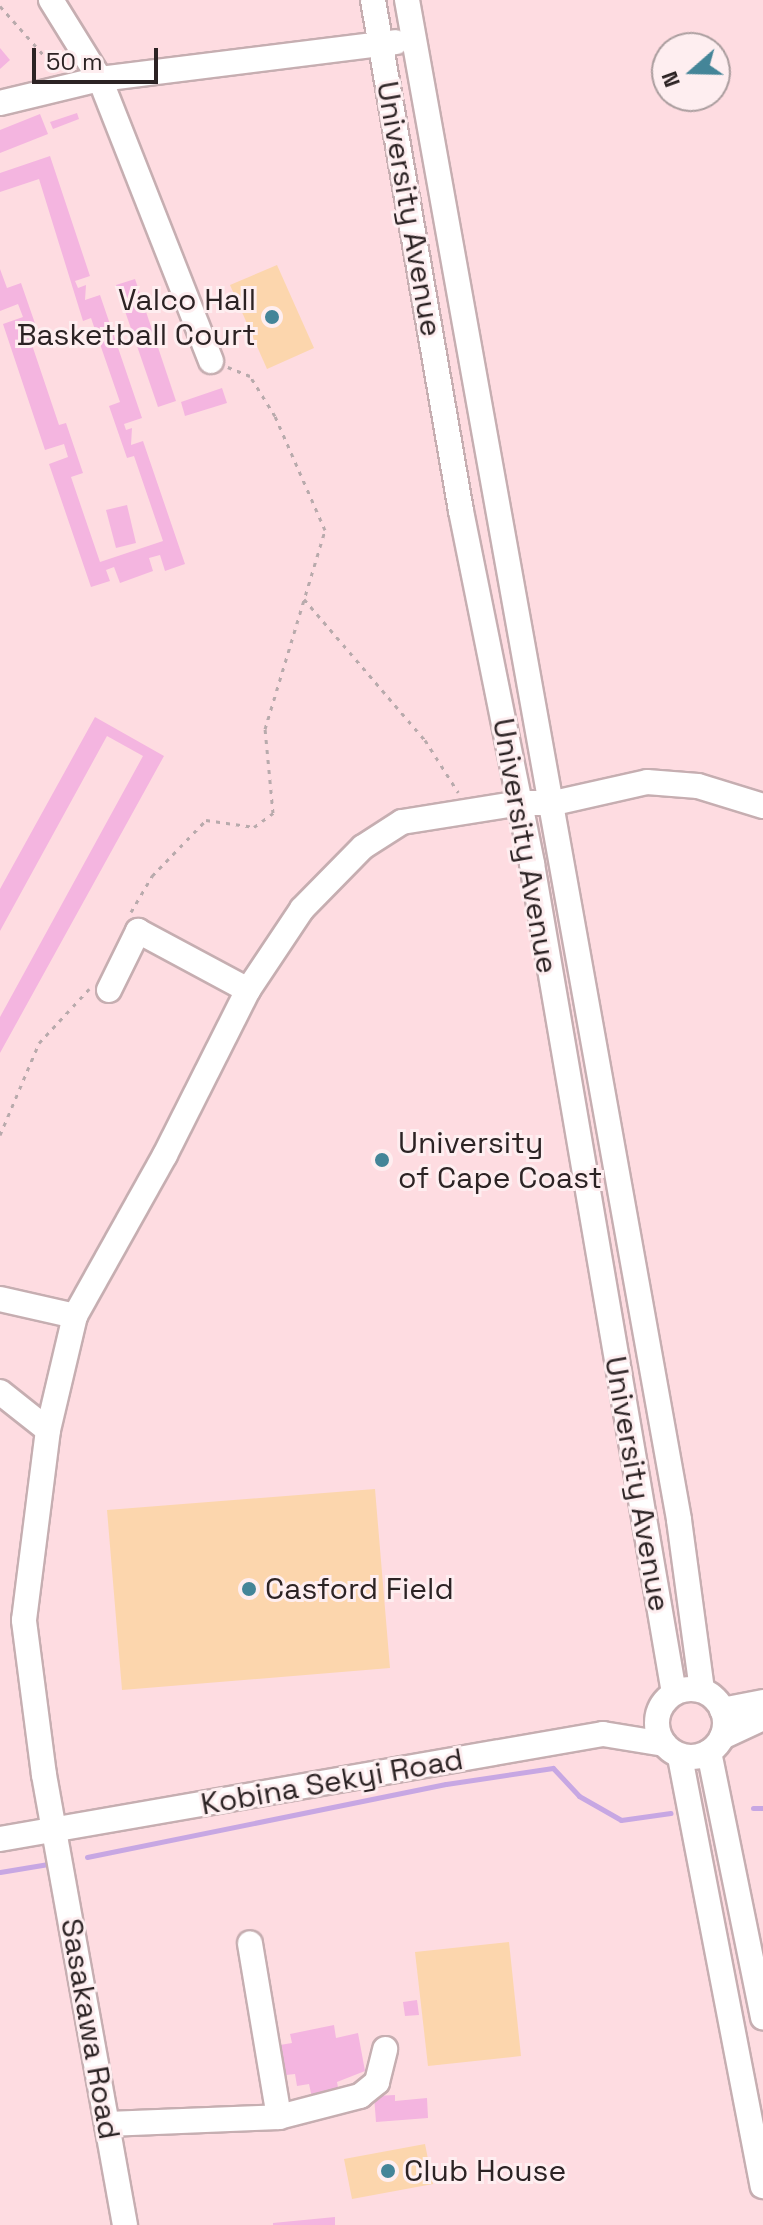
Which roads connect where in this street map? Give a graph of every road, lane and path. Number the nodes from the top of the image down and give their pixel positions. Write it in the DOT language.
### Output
graph roads {
  1 [pos="51,0"];
  2 [pos="373,0"];
  3 [pos="407,0"];
  4 [pos="0,6"];
  5 [pos="413,39"];
  6 [pos="381,46"];
  7 [pos="100,79"];
  8 [pos="71,85"];
  9 [pos="0,103"];
  10 [pos="211,361"];
  11 [pos="304,599"];
  12 [pos="521,803"];
  13 [pos="554,803"];
  14 [pos="763,806"];
  15 [pos="471,813"];
  16 [pos="129,916"];
  17 [pos="100,986"];
  18 [pos="248,990"];
  19 [pos="0,1135"];
  20 [pos="0,1299"];
  21 [pos="75,1316"];
  22 [pos="0,1392"];
  23 [pos="48,1430"];
  24 [pos="702,1690"];
  25 [pos="674,1693"];
  26 [pos="763,1702"];
  27 [pos="722,1710"];
  28 [pos="658,1716"];
  29 [pos="763,1718"];
  30 [pos="603,1734"];
  31 [pos="716,1744"];
  32 [pos="672,1750"];
  33 [pos="55,1832"];
  34 [pos="0,1839"];
  35 [pos="250,1943"];
  36 [pos="763,2018"];
  37 [pos="385,2049"];
  38 [pos="279,2117"];
  39 [pos="107,2124"];
  40 [pos="763,2186"];
  41 [pos="125,2225"];
  1 -- 7 [label="street"];
  2 -- 6 [label="street, University Avenue"];
  3 -- 5 [label="street, University Avenue"];
  4 -- 8 [label="path"];
  5 -- 6 [label="street"];
  5 -- 13 [label="street, University Avenue"];
  6 -- 7 [label="street"];
  6 -- 12 [label="street, University Avenue"];
  7 -- 8 [label="street"];
  7 -- 10 [label="street"];
  8 -- 9 [label="street"];
  10 -- 11 [label="path"];
  11 -- 15 [label="path"];
  11 -- 16 [label="path"];
  12 -- 13 [label="street, Sasakawa Road"];
  12 -- 15 [label="street, Sasakawa Road"];
  12 -- 25 [label="street, University Avenue"];
  13 -- 14 [label="street, Sasakawa Road"];
  13 -- 24 [label="street, University Avenue"];
  15 -- 18 [label="street, Sasakawa Road"];
  17 -- 18 [label="street"];
  17 -- 19 [label="path"];
  18 -- 21 [label="street, Sasakawa Road"];
  20 -- 21 [label="street"];
  21 -- 23 [label="street, Sasakawa Road"];
  22 -- 23 [label="street"];
  23 -- 33 [label="street, Sasakawa Road"];
  24 -- 25 [label="street"];
  24 -- 27 [label="street"];
  25 -- 28 [label="street"];
  26 -- 27 [label="street"];
  27 -- 31 [label="street"];
  28 -- 30 [label="street"];
  28 -- 32 [label="street"];
  29 -- 31 [label="street"];
  30 -- 32 [label="street, Kobina Sekyi Road"];
  30 -- 33 [label="street, Kobina Sekyi Road"];
  31 -- 32 [label="street"];
  31 -- 36 [label="street"];
  32 -- 40 [label="street"];
  33 -- 34 [label="street, Kobina Sekyi Road"];
  33 -- 39 [label="street, Sasakawa Road"];
  35 -- 38 [label="street"];
  37 -- 38 [label="street"];
  38 -- 39 [label="street"];
  39 -- 41 [label="street, Sasakawa Road"];
}
